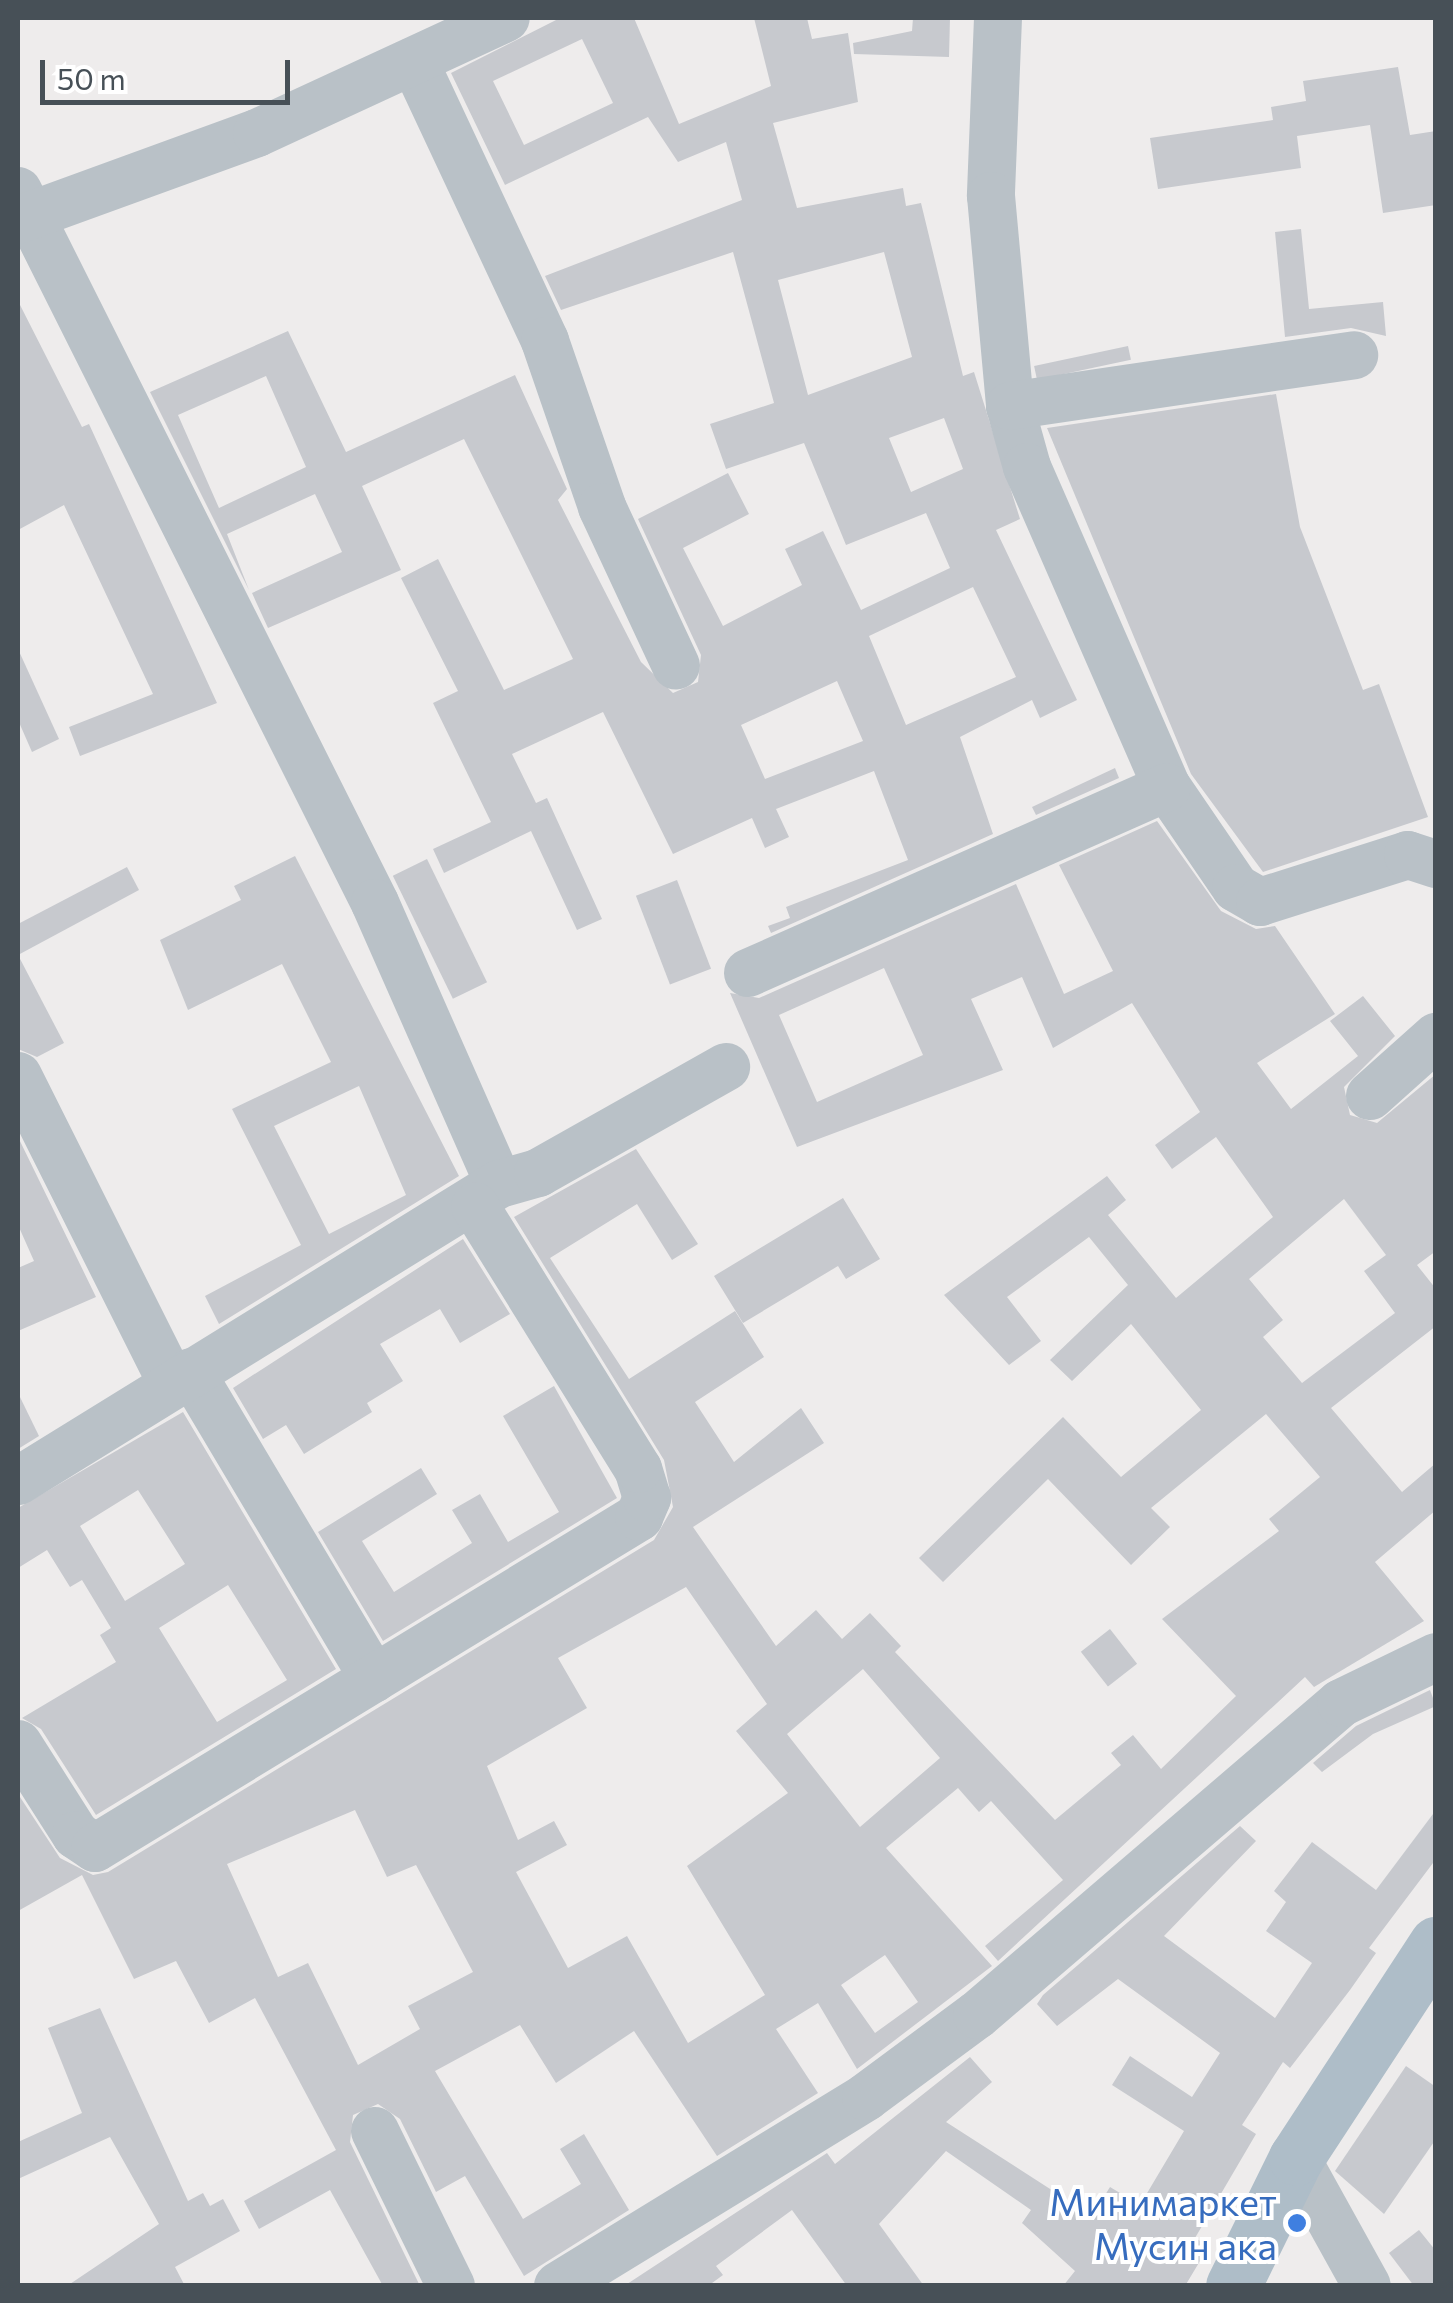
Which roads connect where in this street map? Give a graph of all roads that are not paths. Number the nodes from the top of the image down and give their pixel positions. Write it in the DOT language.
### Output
graph roads {
  1 [pos="506,18"];
  2 [pos="998,18"];
  3 [pos="414,62"];
  4 [pos="20,209"];
  5 [pos="1354,355"];
  6 [pos="1010,406"];
  7 [pos="676,666"];
  8 [pos="1167,786"];
  9 [pos="1436,864"];
  10 [pos="748,974"];
  11 [pos="1436,1037"];
  12 [pos="726,1068"];
  13 [pos="18,1076"];
  14 [pos="1370,1096"];
  15 [pos="487,1195"];
  16 [pos="182,1378"];
  17 [pos="18,1481"];
  18 [pos="1436,1657"];
  19 [pos="374,1678"];
  20 [pos="18,1744"];
  21 [pos="1436,1944"];
  22 [pos="375,2131"];
  23 [pos="1296,2158"];
  24 [pos="451,2286"];
  25 [pos="558,2286"];
  26 [pos="1233,2286"];
  27 [pos="1367,2286"];
  1 -- 3 [label="street"];
  2 -- 6 [label="street"];
  3 -- 4 [label="street"];
  3 -- 7 [label="street"];
  4 -- 15 [label="street"];
  5 -- 6 [label="street"];
  6 -- 8 [label="street"];
  8 -- 9 [label="street"];
  8 -- 10 [label="street"];
  11 -- 14 [label="street"];
  12 -- 15 [label="street"];
  13 -- 16 [label="street"];
  15 -- 16 [label="street"];
  15 -- 19 [label="street"];
  16 -- 17 [label="street"];
  16 -- 19 [label="street"];
  18 -- 25 [label="street"];
  19 -- 20 [label="street"];
  21 -- 23 [label="main road"];
  22 -- 24 [label="street"];
  23 -- 26 [label="main road"];
  23 -- 27 [label="street"];
}
